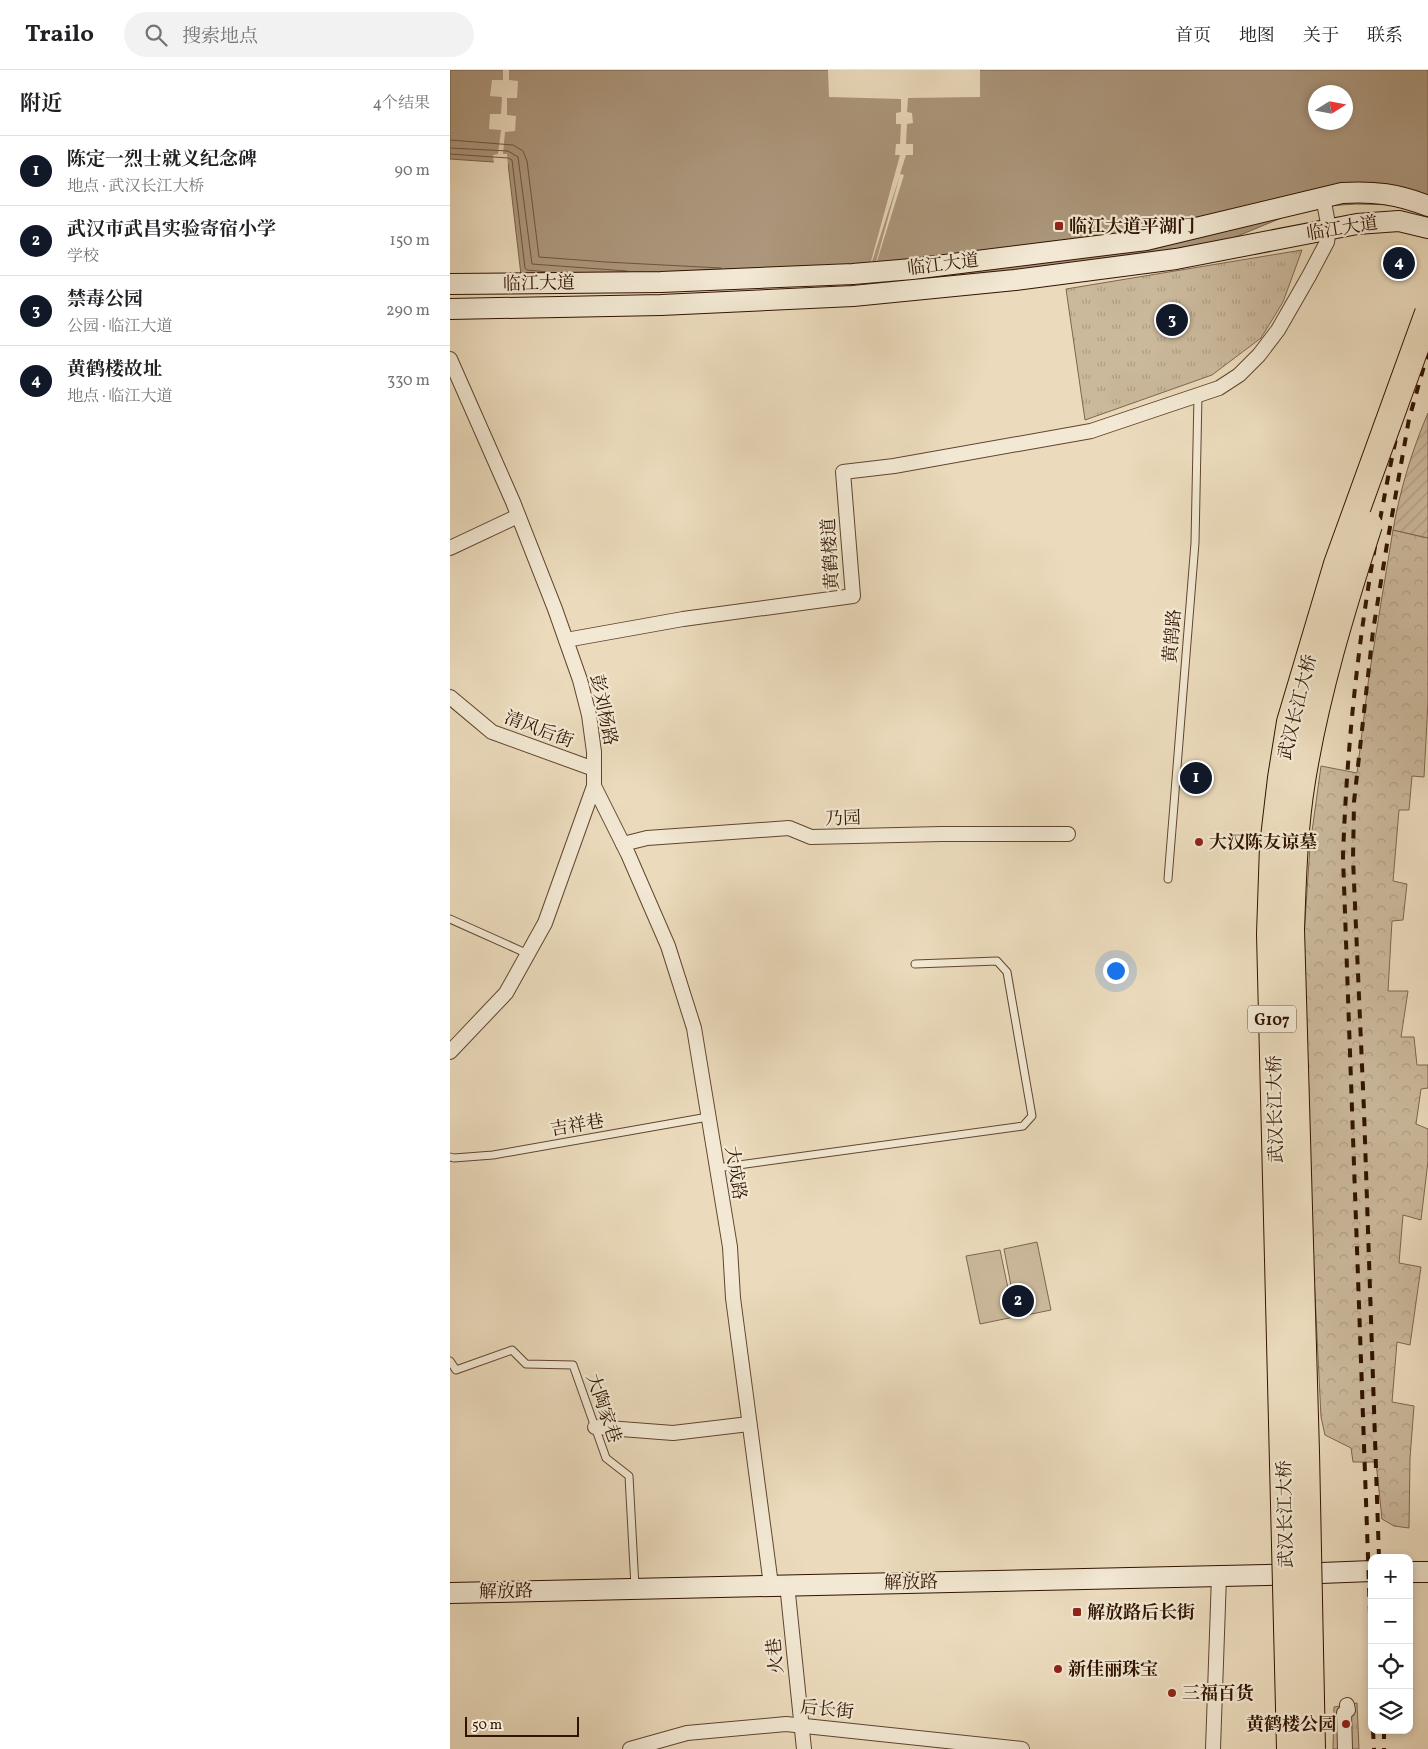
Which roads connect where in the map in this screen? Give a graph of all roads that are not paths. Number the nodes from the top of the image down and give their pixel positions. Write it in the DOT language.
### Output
graph roads {
  1 [pos="1323,197"];
  2 [pos="1428,206"];
  3 [pos="1428,228"];
  4 [pos="1329,229"];
  5 [pos="1012,256"];
  6 [pos="1015,280"];
  7 [pos="450,284"];
  8 [pos="450,309"];
  9 [pos="1428,313"];
  10 [pos="450,360"];
  11 [pos="1428,364"];
  12 [pos="1198,395"];
  13 [pos="518,516"];
  14 [pos="450,548"];
  15 [pos="566,640"];
  16 [pos="450,697"];
  17 [pos="594,769"];
  18 [pos="594,786"];
  19 [pos="1068,834"];
  20 [pos="623,844"];
  21 [pos="1168,879"];
  22 [pos="450,919"];
  23 [pos="528,954"];
  24 [pos="915,964"];
  25 [pos="450,1052"];
  26 [pos="708,1117"];
  27 [pos="450,1157"];
  28 [pos="716,1168"];
  29 [pos="450,1361"];
  30 [pos="453,1371"];
  31 [pos="749,1424"];
  32 [pos="595,1427"];
  33 [pos="1368,1571"];
  34 [pos="1413,1572"];
  35 [pos="1428,1572"];
  36 [pos="1219,1576"];
  37 [pos="779,1584"];
  38 [pos="635,1588"];
  39 [pos="450,1593"];
  40 [pos="1344,1708"];
  41 [pos="801,1725"];
  42 [pos="630,1749"];
  43 [pos="804,1749"];
  44 [pos="1022,1749"];
  45 [pos="1213,1749"];
  46 [pos="1290,1749"];
  47 [pos="1312,1749"];
  48 [pos="1345,1749"];
  1 -- 2 [label="main road, 临江大道"];
  1 -- 4 [label="street"];
  1 -- 5 [label="main road, 临江大道"];
  3 -- 4 [label="main road, 临江大道"];
  4 -- 6 [label="main road, 临江大道"];
  4 -- 12 [label="street"];
  5 -- 6 [label="main road"];
  5 -- 7 [label="main road, 临江大道"];
  6 -- 8 [label="main road, 临江大道"];
  9 -- 46 [label="highway, 武汉长江大桥 / G107, bridge"];
  10 -- 13 [label="street, 彭刘杨路"];
  11 -- 47 [label="highway, 武汉长江大桥 / G107, bridge"];
  12 -- 15 [label="street, 黄鹤楼道"];
  12 -- 21 [label="lane, 黄鹄路"];
  13 -- 14 [label="street"];
  13 -- 15 [label="street, 彭刘杨路"];
  15 -- 17 [label="street, 彭刘杨路"];
  16 -- 17 [label="street, 清风后街"];
  17 -- 18 [label="street, 彭刘杨路"];
  18 -- 20 [label="street, 大成路"];
  18 -- 23 [label="street, 彭刘杨路"];
  19 -- 20 [label="street, 乃园"];
  20 -- 26 [label="street, 大成路"];
  22 -- 23 [label="lane"];
  23 -- 25 [label="street, 彭刘杨路"];
  24 -- 28 [label="lane"];
  26 -- 27 [label="lane, 吉祥巷"];
  26 -- 28 [label="street, 大成路"];
  28 -- 31 [label="street, 大成路"];
  29 -- 30 [label="lane, 大陶家巷"];
  30 -- 32 [label="lane, 大陶家巷"];
  31 -- 32 [label="street"];
  31 -- 37 [label="street, 大成路"];
  32 -- 38 [label="lane, 大陶家巷"];
  33 -- 36 [label="main road, 解放路"];
  34 -- 35 [label="main road"];
  36 -- 37 [label="main road, 解放路"];
  36 -- 45 [label="street"];
  37 -- 38 [label="main road, 解放路"];
  37 -- 41 [label="street, 火巷"];
  38 -- 39 [label="main road, 解放路"];
  40 -- 48 [label="street"];
  41 -- 42 [label="street, 后长街"];
  41 -- 43 [label="street, 火巷"];
  41 -- 44 [label="street, 后长街"];
}
